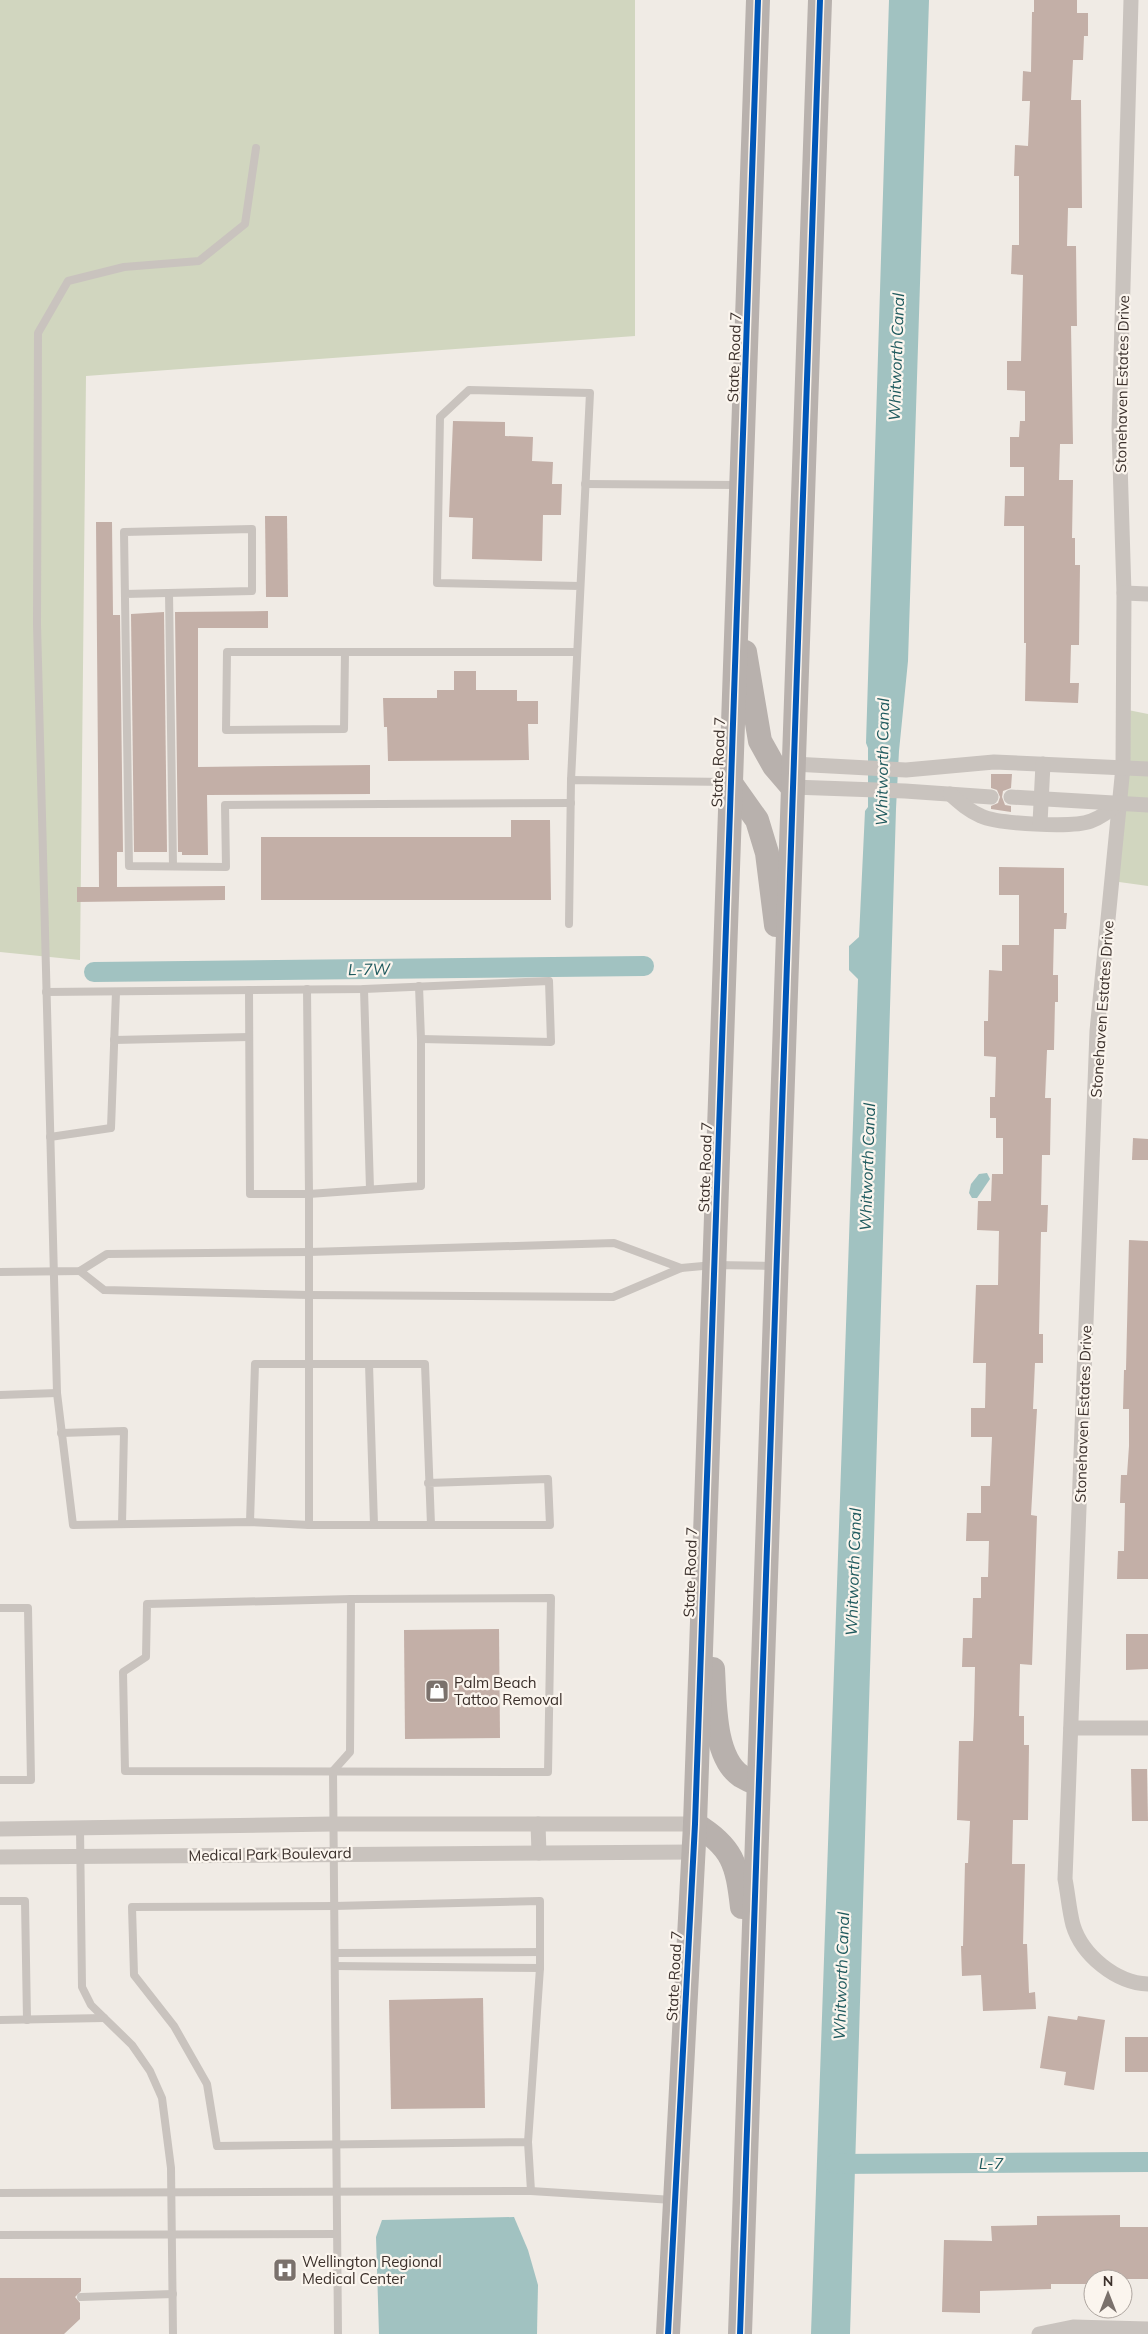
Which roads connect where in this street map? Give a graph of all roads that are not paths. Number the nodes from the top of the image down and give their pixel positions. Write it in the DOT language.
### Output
graph roads {
  1 [pos="758,0"];
  2 [pos="820,0"];
  3 [pos="1131,0"];
  4 [pos="256,148"];
  5 [pos="585,484"];
  6 [pos="742,485"];
  7 [pos="580,586"];
  8 [pos="169,593"];
  9 [pos="1124,593"];
  10 [pos="124,594"];
  11 [pos="1148,594"];
  12 [pos="737,606"];
  13 [pos="345,652"];
  14 [pos="577,652"];
  15 [pos="1042,764"];
  16 [pos="1123,767"];
  17 [pos="1148,769"];
  18 [pos="792,776"];
  19 [pos="570,780"];
  20 [pos="730,782"];
  21 [pos="950,794"];
  22 [pos="991,797"];
  23 [pos="1011,798"];
  24 [pos="1041,798"];
  25 [pos="1120,802"];
  26 [pos="571,803"];
  27 [pos="1148,805"];
  28 [pos="1040,823"];
  29 [pos="173,866"];
  30 [pos="569,924"];
  31 [pos="419,986"];
  32 [pos="307,989"];
  33 [pos="364,989"];
  34 [pos="249,990"];
  35 [pos="46,992"];
  36 [pos="116,992"];
  37 [pos="785,1001"];
  38 [pos="249,1037"];
  39 [pos="421,1039"];
  40 [pos="114,1040"];
  41 [pos="50,1137"];
  42 [pos="370,1189"];
  43 [pos="308,1194"];
  44 [pos="308,1252"];
  45 [pos="714,1265"];
  46 [pos="776,1266"];
  47 [pos="681,1268"];
  48 [pos="55,1270"];
  49 [pos="80,1271"];
  50 [pos="0,1272"];
  51 [pos="309,1296"];
  52 [pos="309,1363"];
  53 [pos="369,1364"];
  54 [pos="57,1393"];
  55 [pos="0,1395"];
  56 [pos="61,1433"];
  57 [pos="428,1483"];
  58 [pos="250,1522"];
  59 [pos="122,1524"];
  60 [pos="309,1525"];
  61 [pos="374,1525"];
  62 [pos="431,1525"];
  63 [pos="703,1556"];
  64 [pos="352,1599"];
  65 [pos="0,1608"];
  66 [pos="1072,1728"];
  67 [pos="1148,1728"];
  68 [pos="333,1771"];
  69 [pos="0,1780"];
  70 [pos="758,1784"];
  71 [pos="333,1824"];
  72 [pos="538,1824"];
  73 [pos="695,1824"];
  74 [pos="80,1828"];
  75 [pos="0,1829"];
  76 [pos="693,1852"];
  77 [pos="333,1853"];
  78 [pos="539,1853"];
  79 [pos="80,1856"];
  80 [pos="0,1858"];
  81 [pos="0,1901"];
  82 [pos="334,1906"];
  83 [pos="540,1952"];
  84 [pos="334,1953"];
  85 [pos="334,1966"];
  86 [pos="540,1968"];
  87 [pos="1148,1984"];
  88 [pos="750,1996"];
  89 [pos="104,2018"];
  90 [pos="0,2020"];
  91 [pos="27,2020"];
  92 [pos="528,2142"];
  93 [pos="336,2146"];
  94 [pos="530,2191"];
  95 [pos="337,2192"];
  96 [pos="0,2193"];
  97 [pos="172,2193"];
  98 [pos="674,2200"];
  99 [pos="337,2234"];
  100 [pos="0,2235"];
  101 [pos="172,2236"];
  102 [pos="173,2294"];
  103 [pos="81,2297"];
  104 [pos="1148,2330"];
  105 [pos="173,2334"];
  106 [pos="338,2334"];
  107 [pos="668,2334"];
  108 [pos="740,2334"];
  109 [pos="1038,2334"];
  1 -- 6 [label="main road, State Road 7"];
  2 -- 18 [label="main road"];
  3 -- 9 [label="street, Stonehaven Estates Drive"];
  4 -- 35 [label="lane"];
  5 -- 6 [label="lane"];
  5 -- 7 [label="lane"];
  5 -- 7 [label="lane"];
  6 -- 12 [label="main road, State Road 7"];
  7 -- 14 [label="lane"];
  8 -- 10 [label="lane"];
  8 -- 10 [label="lane"];
  8 -- 29 [label="lane"];
  9 -- 11 [label="street"];
  9 -- 16 [label="street, Stonehaven Estates Drive"];
  10 -- 29 [label="lane"];
  12 -- 18 [label="main road"];
  12 -- 20 [label="main road, State Road 7"];
  13 -- 13 [label="lane"];
  13 -- 14 [label="lane"];
  14 -- 19 [label="lane"];
  15 -- 16 [label="street"];
  15 -- 18 [label="street"];
  15 -- 24 [label="street"];
  16 -- 17 [label="street"];
  16 -- 25 [label="street, Stonehaven Estates Drive"];
  18 -- 21 [label="street"];
  18 -- 37 [label="main road"];
  19 -- 20 [label="lane"];
  19 -- 26 [label="lane"];
  20 -- 37 [label="main road"];
  20 -- 45 [label="main road, State Road 7"];
  21 -- 22 [label="street"];
  21 -- 28 [label="street"];
  23 -- 24 [label="street"];
  24 -- 25 [label="street"];
  24 -- 28 [label="street"];
  25 -- 27 [label="street"];
  25 -- 28 [label="street"];
  25 -- 66 [label="street, Stonehaven Estates Drive"];
  26 -- 29 [label="lane"];
  26 -- 30 [label="lane"];
  31 -- 33 [label="lane"];
  31 -- 39 [label="lane"];
  31 -- 39 [label="lane"];
  32 -- 33 [label="lane"];
  32 -- 34 [label="lane"];
  32 -- 43 [label="lane"];
  33 -- 42 [label="lane"];
  34 -- 36 [label="lane"];
  34 -- 38 [label="lane"];
  35 -- 36 [label="lane"];
  35 -- 41 [label="lane"];
  36 -- 40 [label="lane"];
  37 -- 46 [label="main road"];
  38 -- 40 [label="lane"];
  38 -- 43 [label="lane"];
  39 -- 42 [label="lane"];
  40 -- 41 [label="lane"];
  41 -- 48 [label="lane"];
  42 -- 43 [label="lane"];
  43 -- 44 [label="lane"];
  44 -- 47 [label="lane"];
  44 -- 49 [label="lane"];
  44 -- 51 [label="lane"];
  45 -- 46 [label="lane"];
  45 -- 47 [label="lane"];
  45 -- 63 [label="main road, State Road 7"];
  46 -- 70 [label="main road"];
  47 -- 51 [label="lane"];
  48 -- 49 [label="lane"];
  48 -- 50 [label="lane"];
  48 -- 54 [label="lane"];
  49 -- 51 [label="lane"];
  51 -- 52 [label="lane"];
  52 -- 53 [label="lane"];
  52 -- 58 [label="lane"];
  52 -- 60 [label="lane"];
  53 -- 57 [label="lane"];
  53 -- 61 [label="lane"];
  54 -- 55 [label="lane"];
  54 -- 56 [label="lane"];
  56 -- 59 [label="lane"];
  56 -- 59 [label="lane"];
  57 -- 62 [label="lane"];
  57 -- 62 [label="lane"];
  58 -- 59 [label="lane"];
  58 -- 60 [label="lane"];
  60 -- 61 [label="lane"];
  61 -- 62 [label="lane"];
  63 -- 70 [label="main road"];
  63 -- 73 [label="main road, State Road 7"];
  64 -- 68 [label="lane"];
  64 -- 68 [label="lane"];
  64 -- 68 [label="lane"];
  65 -- 69 [label="lane"];
  66 -- 67 [label="street"];
  66 -- 87 [label="street, Stonehaven Estates Drive"];
  68 -- 71 [label="lane"];
  70 -- 88 [label="main road"];
  71 -- 72 [label="street, Medical Park Boulevard"];
  71 -- 74 [label="street, Medical Park Boulevard"];
  71 -- 77 [label="lane"];
  72 -- 73 [label="street, Medical Park Boulevard"];
  72 -- 78 [label="street"];
  73 -- 76 [label="main road, State Road 7"];
  73 -- 88 [label="main road"];
  74 -- 75 [label="street, Medical Park Boulevard"];
  74 -- 79 [label="lane"];
  76 -- 78 [label="street, Medical Park Boulevard"];
  76 -- 98 [label="main road, State Road 7"];
  77 -- 78 [label="street, Medical Park Boulevard"];
  77 -- 79 [label="street, Medical Park Boulevard"];
  77 -- 82 [label="lane"];
  79 -- 80 [label="street, Medical Park Boulevard"];
  79 -- 89 [label="lane"];
  81 -- 91 [label="lane"];
  82 -- 83 [label="lane"];
  82 -- 84 [label="lane"];
  82 -- 93 [label="lane"];
  83 -- 84 [label="lane"];
  83 -- 86 [label="lane"];
  84 -- 85 [label="lane"];
  85 -- 86 [label="lane"];
  85 -- 93 [label="lane"];
  86 -- 92 [label="lane"];
  88 -- 108 [label="main road"];
  89 -- 91 [label="lane"];
  89 -- 97 [label="lane"];
  90 -- 91 [label="lane"];
  92 -- 93 [label="lane"];
  92 -- 94 [label="lane"];
  93 -- 95 [label="lane"];
  94 -- 95 [label="lane"];
  94 -- 98 [label="lane"];
  95 -- 97 [label="lane"];
  95 -- 99 [label="lane"];
  96 -- 97 [label="lane"];
  97 -- 101 [label="lane"];
  98 -- 107 [label="main road, State Road 7"];
  99 -- 101 [label="lane"];
  99 -- 106 [label="lane"];
  100 -- 101 [label="lane"];
  101 -- 102 [label="lane"];
  102 -- 103 [label="lane"];
  102 -- 105 [label="lane"];
  104 -- 109 [label="street"];
}
